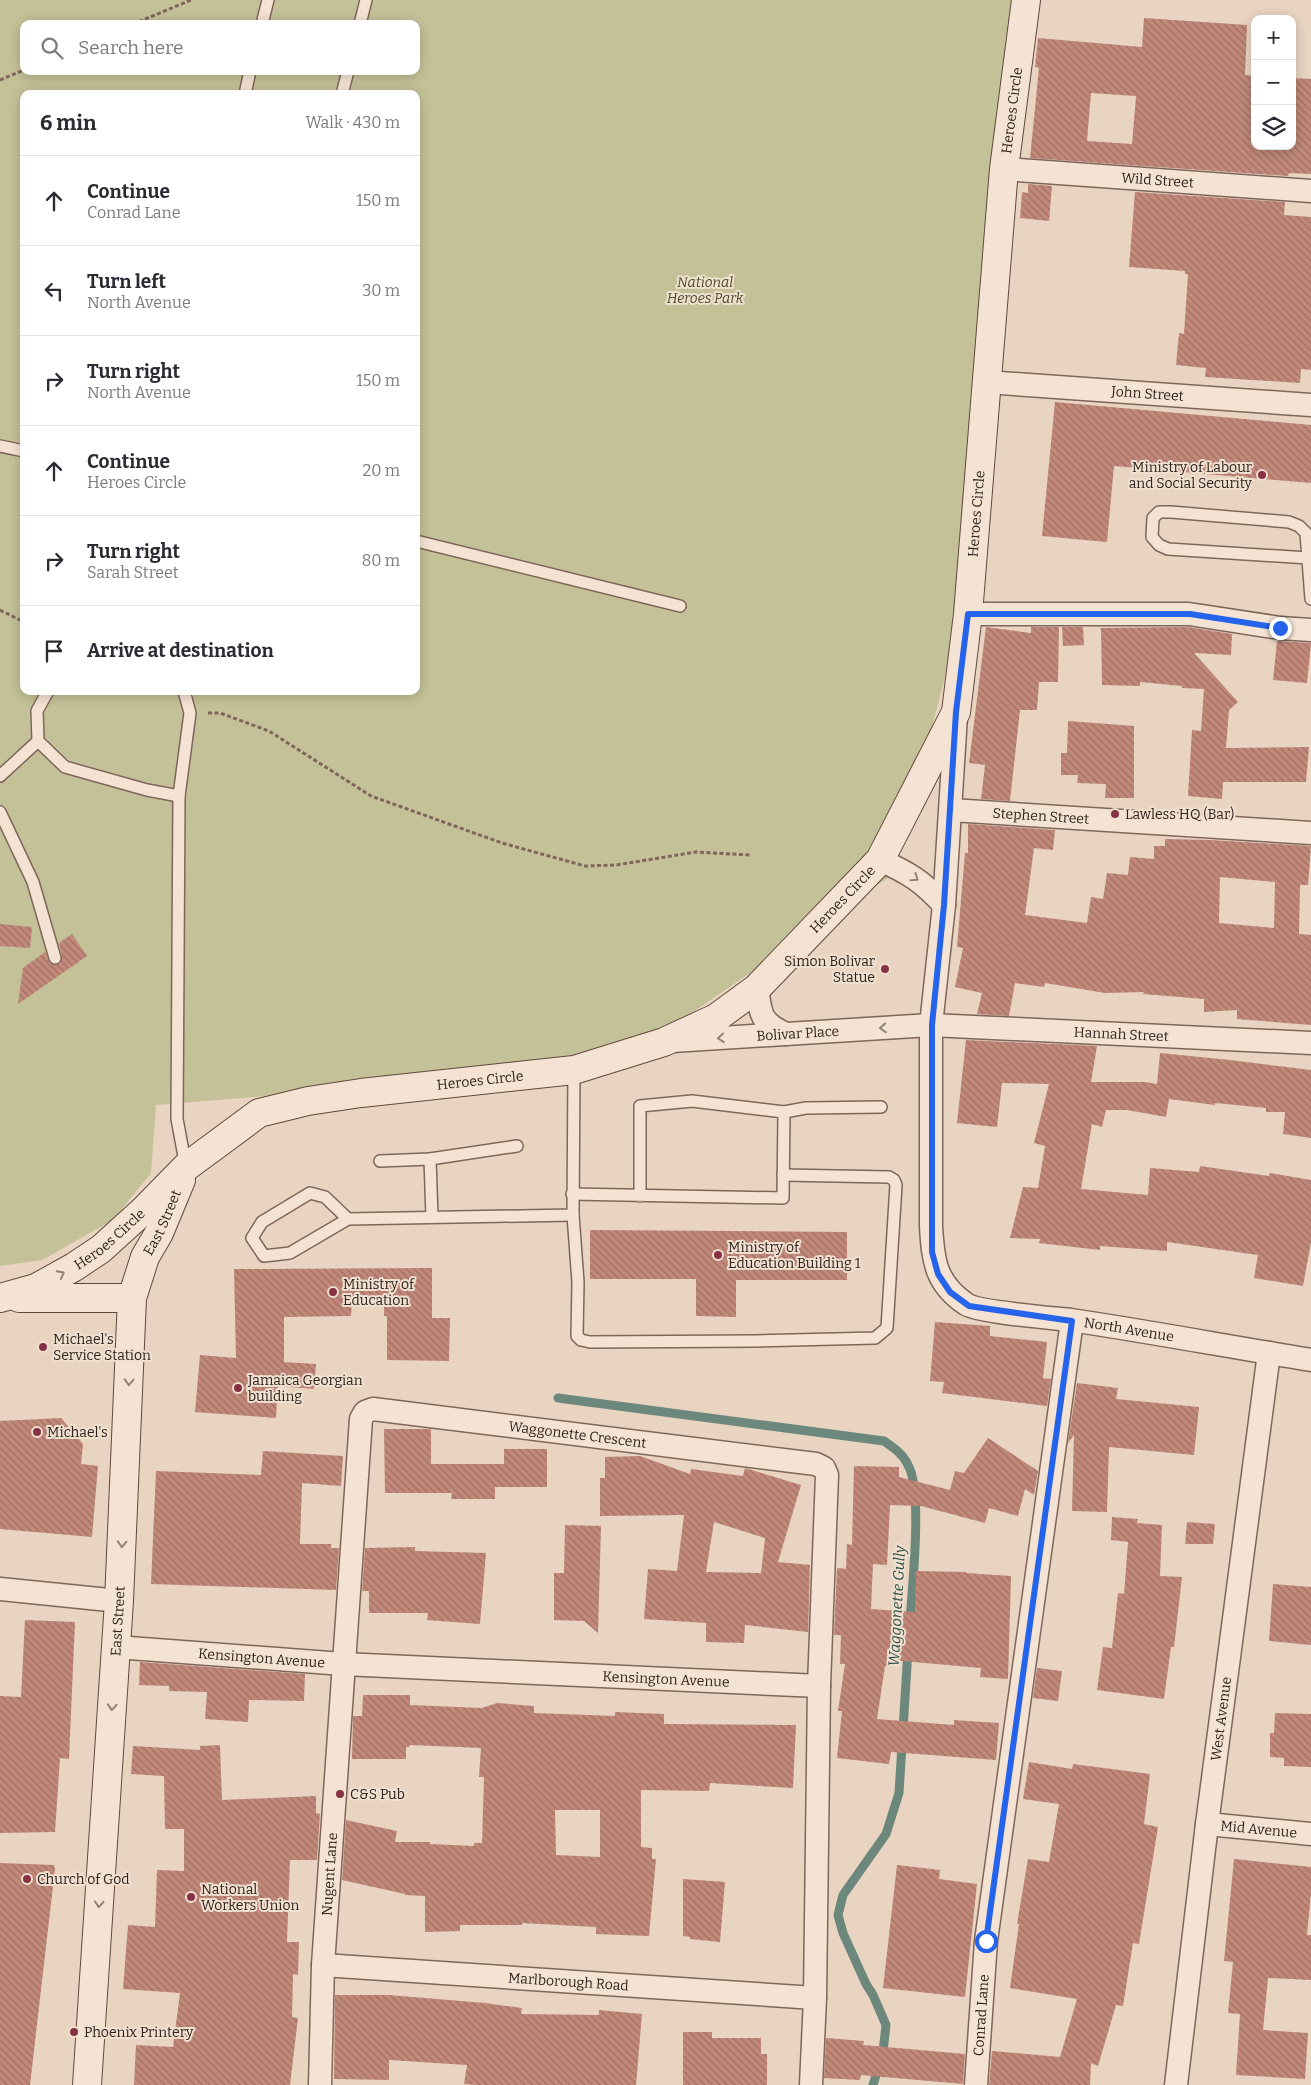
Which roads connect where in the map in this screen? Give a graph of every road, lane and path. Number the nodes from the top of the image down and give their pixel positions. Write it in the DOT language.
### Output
graph roads {
  1 [pos="191,0"];
  2 [pos="268,0"];
  3 [pos="366,0"];
  4 [pos="1026,0"];
  5 [pos="143,20"];
  6 [pos="263,20"];
  7 [pos="361,20"];
  8 [pos="20,72"];
  9 [pos="249,75"];
  10 [pos="347,75"];
  11 [pos="0,80"];
  12 [pos="246,90"];
  13 [pos="343,90"];
  14 [pos="1004,169"];
  15 [pos="1311,191"];
  16 [pos="986,382"];
  17 [pos="1311,405"];
  18 [pos="0,446"];
  19 [pos="20,450"];
  20 [pos="420,542"];
  21 [pos="1308,558"];
  22 [pos="1311,599"];
  23 [pos="680,606"];
  24 [pos="0,610"];
  25 [pos="968,614"];
  26 [pos="20,620"];
  27 [pos="1311,630"];
  28 [pos="46,695"];
  29 [pos="185,695"];
  30 [pos="956,712"];
  31 [pos="190,713"];
  32 [pos="38,741"];
  33 [pos="0,776"];
  34 [pos="179,796"];
  35 [pos="950,810"];
  36 [pos="0,812"];
  37 [pos="1311,833"];
  38 [pos="750,855"];
  39 [pos="880,860"];
  40 [pos="944,905"];
  41 [pos="55,958"];
  42 [pos="758,988"];
  43 [pos="932,1025"];
  44 [pos="786,1034"];
  45 [pos="664,1042"];
  46 [pos="1311,1043"];
  47 [pos="574,1070"];
  48 [pos="881,1107"];
  49 [pos="784,1112"];
  50 [pos="517,1146"];
  51 [pos="430,1159"];
  52 [pos="380,1161"];
  53 [pos="181,1172"];
  54 [pos="784,1175"];
  55 [pos="572,1194"];
  56 [pos="640,1196"];
  57 [pos="573,1215"];
  58 [pos="432,1216"];
  59 [pos="348,1219"];
  60 [pos="0,1298"];
  61 [pos="132,1298"];
  62 [pos="1072,1321"];
  63 [pos="1269,1353"];
  64 [pos="1311,1360"];
  65 [pos="0,1588"];
  66 [pos="120,1601"];
  67 [pos="116,1647"];
  68 [pos="343,1664"];
  69 [pos="818,1686"];
  70 [pos="1207,1824"];
  71 [pos="1311,1834"];
  72 [pos="323,1965"];
  73 [pos="815,1998"];
  74 [pos="87,2085"];
  75 [pos="320,2085"];
  76 [pos="811,2085"];
  77 [pos="976,2085"];
  78 [pos="1176,2085"];
  1 -- 5 [label="path"];
  2 -- 6 [label="lane"];
  3 -- 7 [label="lane"];
  4 -- 14 [label="main road, Heroes Circle"];
  8 -- 11 [label="path"];
  9 -- 12 [label="lane"];
  10 -- 13 [label="lane"];
  14 -- 15 [label="street, Wild Street"];
  14 -- 16 [label="main road, Heroes Circle"];
  16 -- 17 [label="street, John Street"];
  16 -- 25 [label="main road, Heroes Circle"];
  18 -- 19 [label="lane"];
  20 -- 23 [label="lane"];
  21 -- 21 [label="lane"];
  21 -- 22 [label="lane"];
  24 -- 26 [label="path"];
  25 -- 27 [label="street"];
  25 -- 30 [label="main road, Heroes Circle"];
  28 -- 32 [label="lane"];
  29 -- 31 [label="lane"];
  30 -- 35 [label="street, North Avenue"];
  30 -- 39 [label="main road, Heroes Circle"];
  31 -- 34 [label="lane"];
  31 -- 38 [label="path"];
  32 -- 33 [label="lane"];
  32 -- 34 [label="lane"];
  34 -- 53 [label="lane"];
  35 -- 37 [label="street, Stephen Street"];
  35 -- 40 [label="street, North Avenue"];
  36 -- 41 [label="lane"];
  39 -- 40 [label="street, one-way"];
  39 -- 42 [label="main road, Heroes Circle"];
  40 -- 43 [label="street, North Avenue"];
  42 -- 44 [label="street"];
  42 -- 45 [label="main road, Heroes Circle"];
  43 -- 44 [label="street, Bolivar Place, one-way"];
  43 -- 46 [label="street, Hannah Street"];
  43 -- 62 [label="street, North Avenue"];
  44 -- 45 [label="street, Bolivar Place, one-way"];
  45 -- 47 [label="main road, Heroes Circle"];
  47 -- 53 [label="main road, Heroes Circle"];
  47 -- 55 [label="lane"];
  48 -- 49 [label="lane"];
  49 -- 54 [label="lane"];
  49 -- 56 [label="lane"];
  50 -- 51 [label="lane"];
  51 -- 52 [label="lane"];
  51 -- 58 [label="lane"];
  60 -- 53 [label="main road, Heroes Circle, one-way"];
  53 -- 61 [label="main road, East Street"];
  54 -- 56 [label="lane"];
  54 -- 57 [label="lane"];
  55 -- 56 [label="lane"];
  55 -- 57 [label="lane"];
  57 -- 58 [label="lane"];
  58 -- 59 [label="lane"];
  59 -- 59 [label="lane"];
  60 -- 61 [label="main road, Heroes Circle"];
  61 -- 66 [label="main road, East Street, one-way"];
  62 -- 63 [label="street, North Avenue"];
  62 -- 77 [label="street, Conrad Lane"];
  63 -- 64 [label="street, North Avenue"];
  63 -- 70 [label="street, West Avenue"];
  65 -- 66 [label="street"];
  66 -- 67 [label="main road, East Street"];
  67 -- 68 [label="street, Kensington Avenue"];
  67 -- 74 [label="main road, East Street, one-way"];
  68 -- 69 [label="street, Kensington Avenue"];
  68 -- 69 [label="street, Waggonette Crescent"];
  68 -- 72 [label="street, Nugent Lane"];
  69 -- 73 [label="street"];
  70 -- 71 [label="street, Mid Avenue"];
  70 -- 78 [label="street, West Avenue"];
  72 -- 73 [label="street, Marlborough Road"];
  72 -- 75 [label="street, Nugent Lane"];
  73 -- 76 [label="street"];
}
